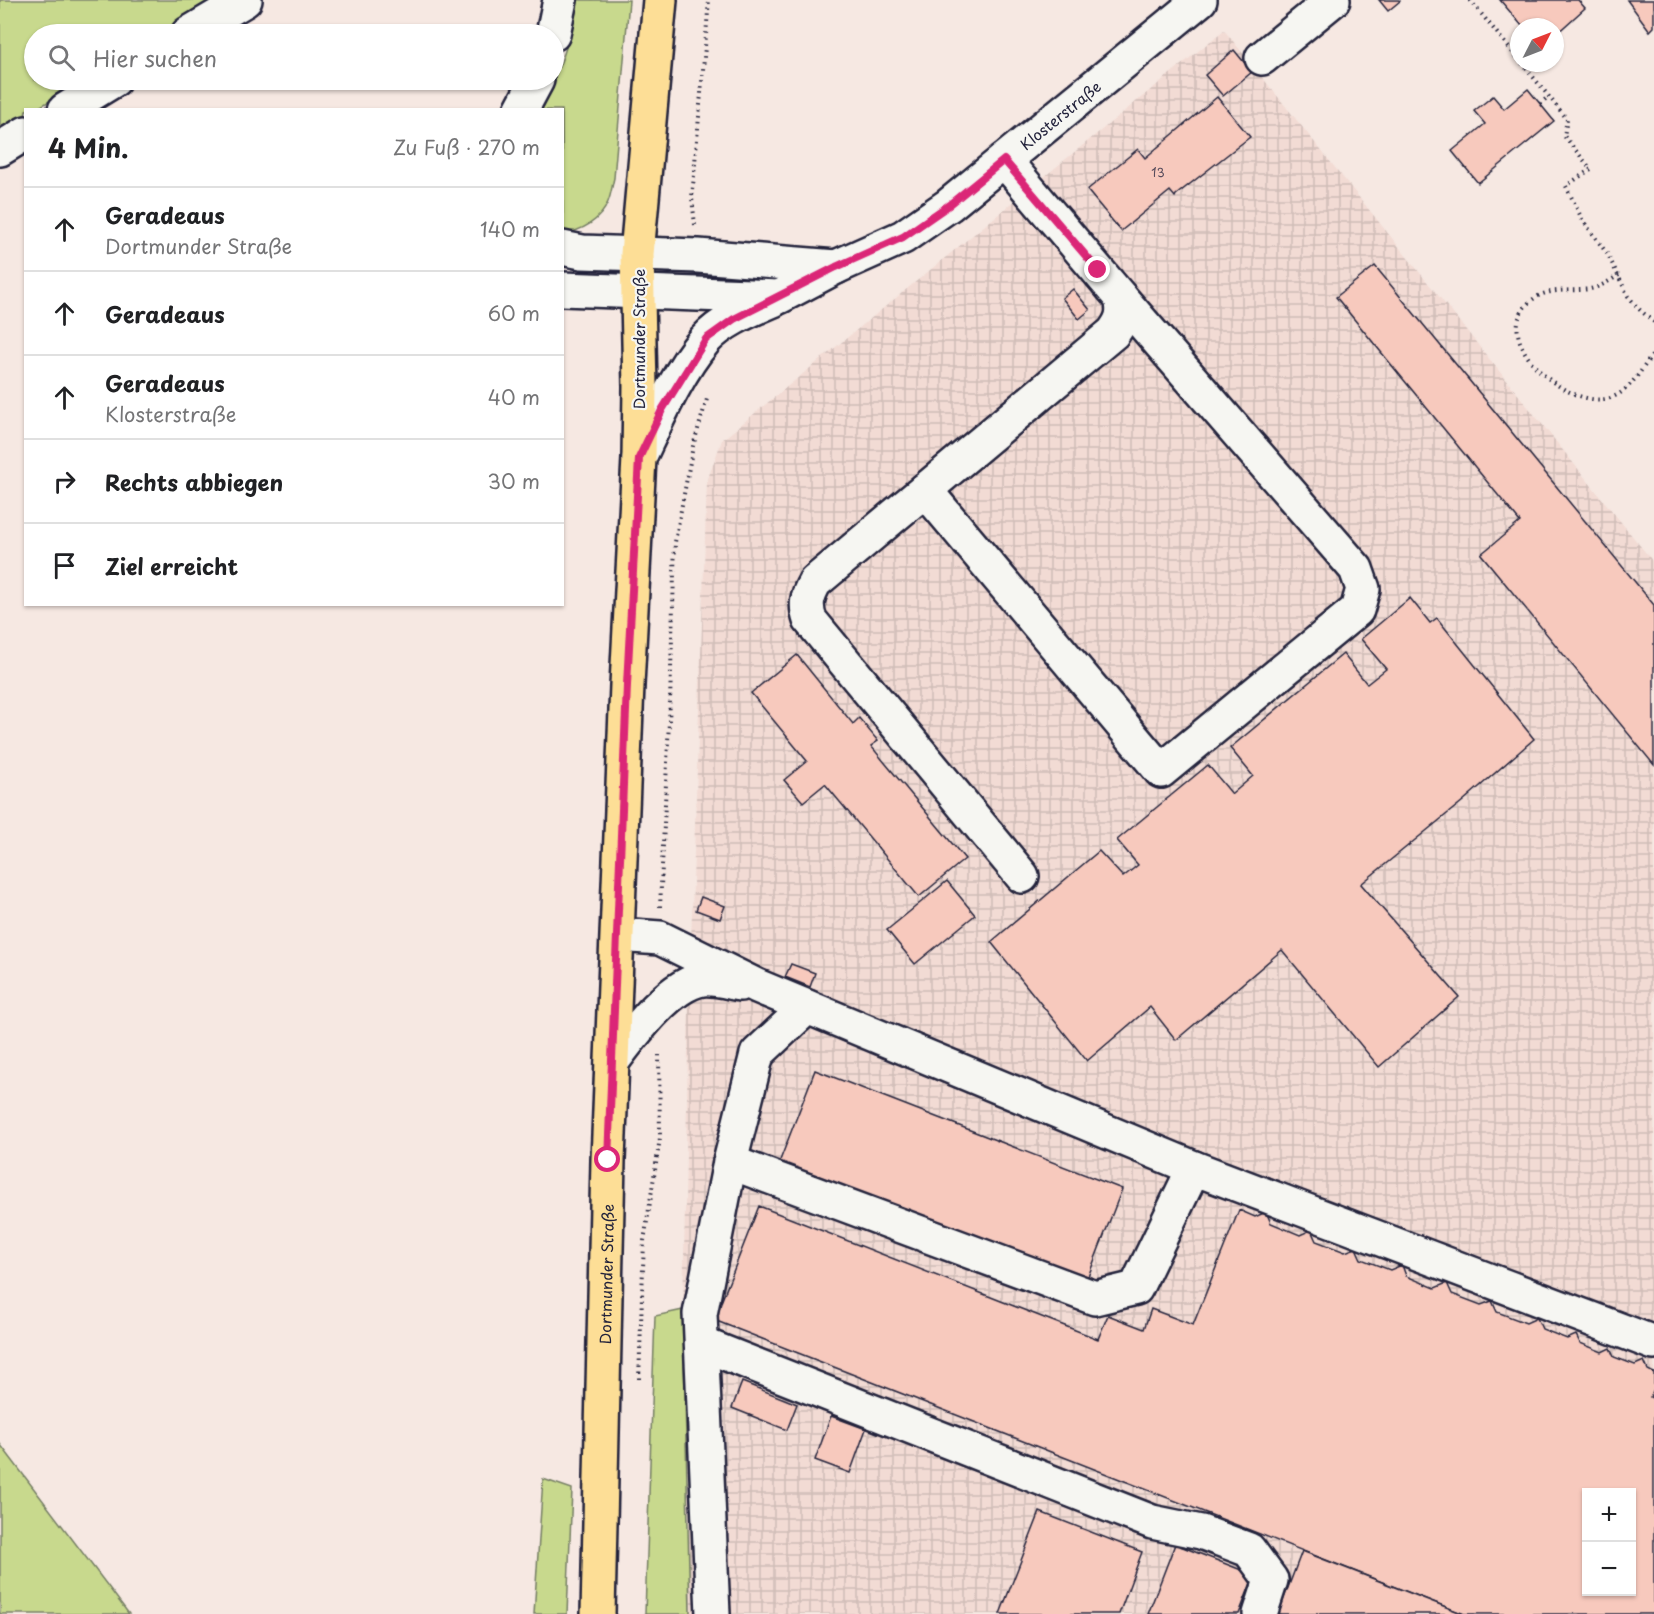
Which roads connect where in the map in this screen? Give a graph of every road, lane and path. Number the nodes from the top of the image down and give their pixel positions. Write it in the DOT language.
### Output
graph roads {
  1 [pos="245,0"];
  2 [pos="560,0"];
  3 [pos="660,0"];
  4 [pos="710,0"];
  5 [pos="1200,0"];
  6 [pos="1332,0"];
  7 [pos="1470,0"];
  8 [pos="205,24"];
  9 [pos="555,24"];
  10 [pos="1510,49"];
  11 [pos="1262,58"];
  12 [pos="1529,72"];
  13 [pos="98,90"];
  14 [pos="532,90"];
  15 [pos="1549,96"];
  16 [pos="1540,104"];
  17 [pos="68,108"];
  18 [pos="522,108"];
  19 [pos="24,134"];
  20 [pos="0,149"];
  21 [pos="1004,160"];
  22 [pos="564,248"];
  23 [pos="637,254"];
  24 [pos="698,256"];
  25 [pos="836,267"];
  26 [pos="1619,275"];
  27 [pos="564,289"];
  28 [pos="638,291"];
  29 [pos="778,297"];
  30 [pos="1121,298"];
  31 [pos="1654,322"];
  32 [pos="1654,353"];
  33 [pos="709,393"];
  34 [pos="639,458"];
  35 [pos="925,490"];
  36 [pos="1022,876"];
  37 [pos="618,935"];
  38 [pos="660,938"];
  39 [pos="757,986"];
  40 [pos="659,1007"];
  41 [pos="807,1007"];
  42 [pos="612,1062"];
  43 [pos="730,1162"];
  44 [pos="1194,1168"];
  45 [pos="1654,1343"];
  46 [pos="702,1344"];
  47 [pos="639,1383"];
  48 [pos="598,1614"];
  49 [pos="713,1614"];
  50 [pos="1260,1614"];
  1 -- 8 [label="street"];
  2 -- 9 [label="street"];
  3 -- 23 [label="main road, Dortmunder Straße"];
  4 -- 24 [label="path"];
  5 -- 21 [label="street, Klosterstraße"];
  6 -- 11 [label="street"];
  7 -- 10 [label="path"];
  12 -- 15 [label="path"];
  13 -- 17 [label="street"];
  14 -- 18 [label="street"];
  15 -- 16 [label="path"];
  15 -- 26 [label="path"];
  19 -- 20 [label="street"];
  21 -- 25 [label="street, Klosterstraße"];
  21 -- 30 [label="street"];
  22 -- 23 [label="street, Klosterstraße"];
  23 -- 24 [label="street, Klosterstraße"];
  23 -- 28 [label="main road, Dortmunder Straße"];
  24 -- 25 [label="street, Klosterstraße"];
  25 -- 29 [label="street"];
  26 -- 31 [label="path"];
  26 -- 32 [label="path"];
  27 -- 28 [label="street"];
  28 -- 29 [label="street"];
  28 -- 34 [label="main road, Dortmunder Straße"];
  29 -- 34 [label="street"];
  30 -- 35 [label="street"];
  30 -- 35 [label="street"];
  33 -- 38 [label="path"];
  34 -- 37 [label="main road, Dortmunder Straße"];
  35 -- 36 [label="street"];
  37 -- 38 [label="street"];
  37 -- 42 [label="main road, Dortmunder Straße"];
  38 -- 39 [label="street"];
  39 -- 40 [label="street"];
  39 -- 41 [label="street"];
  40 -- 42 [label="street"];
  40 -- 47 [label="path"];
  41 -- 43 [label="street"];
  41 -- 44 [label="street"];
  42 -- 48 [label="main road, Dortmunder Straße"];
  43 -- 44 [label="street"];
  43 -- 46 [label="street"];
  44 -- 45 [label="street"];
  46 -- 49 [label="street"];
  46 -- 50 [label="street"];
}
